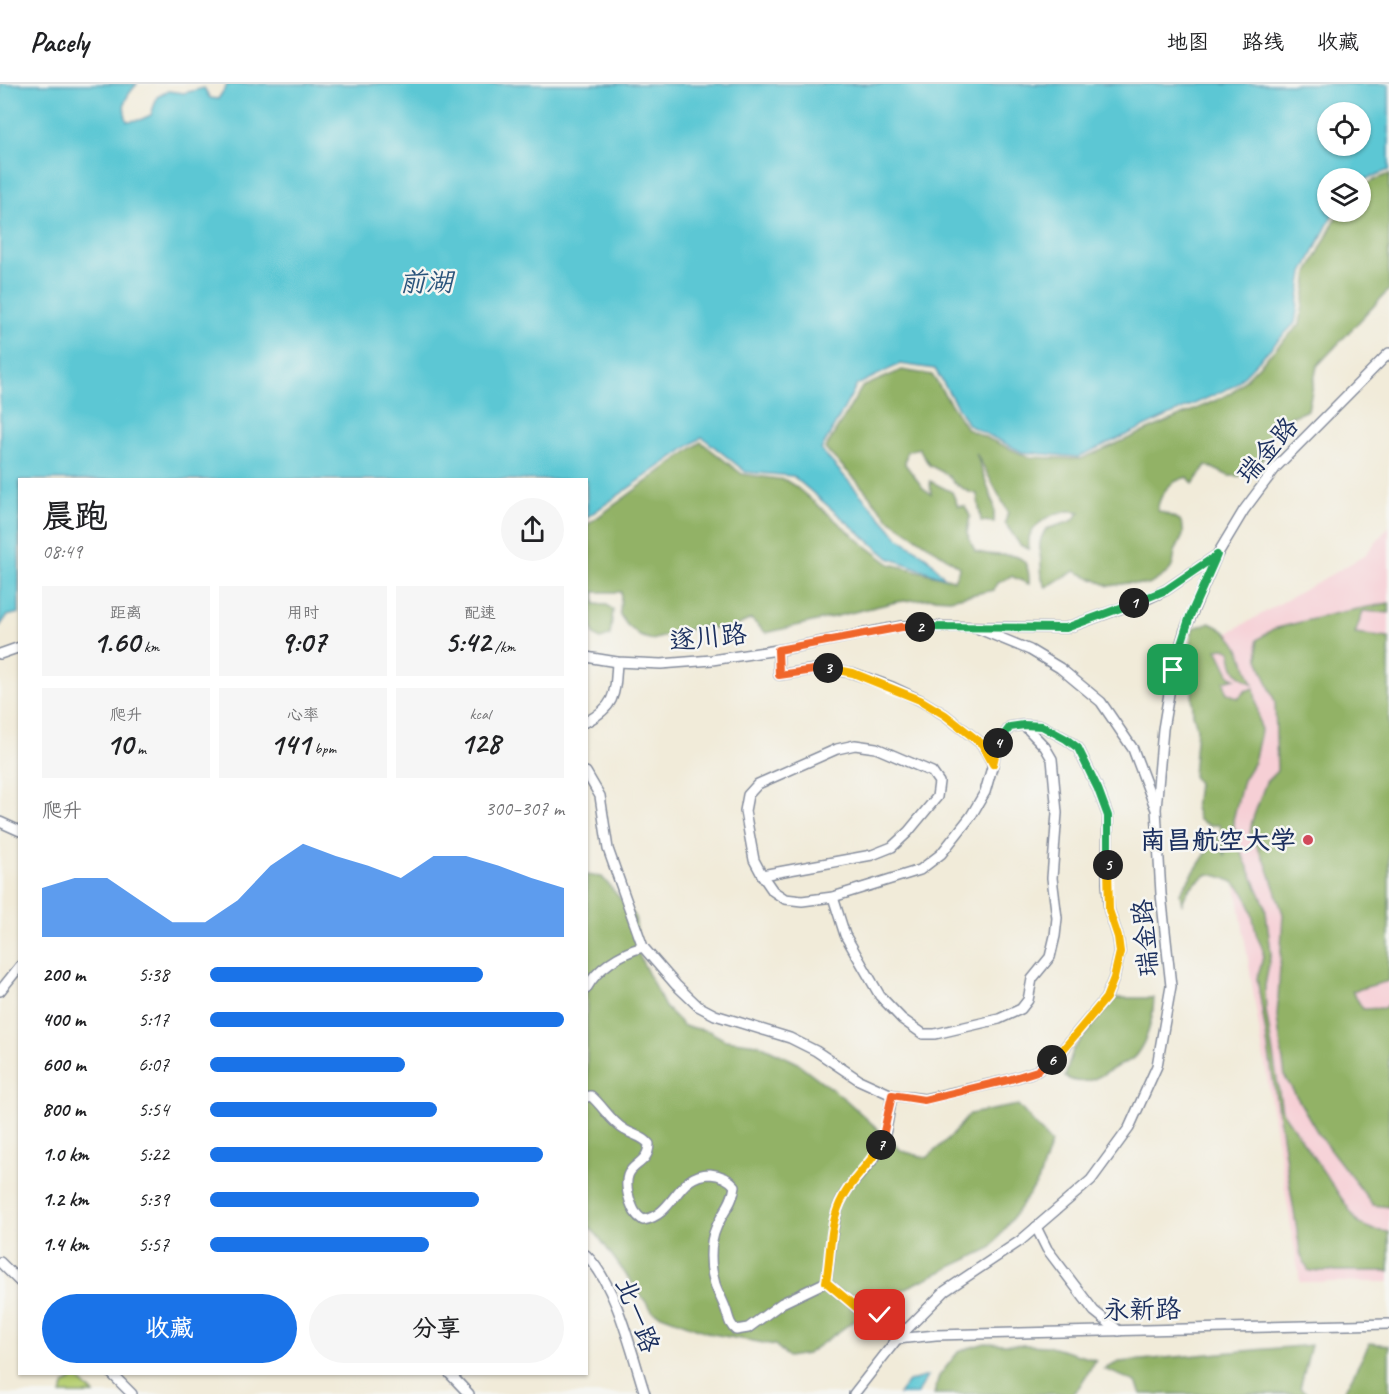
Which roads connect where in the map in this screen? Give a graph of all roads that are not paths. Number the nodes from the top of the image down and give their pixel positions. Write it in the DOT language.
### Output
graph roads {
  1 [pos="1389,353"];
  2 [pos="1217,555"];
  3 [pos="976,627"];
  4 [pos="18,648"];
  5 [pos="778,650"];
  6 [pos="0,654"];
  7 [pos="588,657"];
  8 [pos="617,662"];
  9 [pos="588,721"];
  10 [pos="1024,725"];
  11 [pos="993,764"];
  12 [pos="588,775"];
  13 [pos="1156,809"];
  14 [pos="0,822"];
  15 [pos="18,830"];
  16 [pos="762,875"];
  17 [pos="833,897"];
  18 [pos="643,946"];
  19 [pos="18,968"];
  20 [pos="588,986"];
  21 [pos="1,987"];
  22 [pos="892,1095"];
  23 [pos="588,1097"];
  24 [pos="1036,1227"];
  25 [pos="588,1257"];
  26 [pos="0,1262"];
  27 [pos="18,1280"];
  28 [pos="826,1282"];
  29 [pos="1389,1324"];
  30 [pos="906,1330"];
  31 [pos="1119,1331"];
  32 [pos="897,1340"];
  33 [pos="113,1375"];
  34 [pos="451,1375"];
  35 [pos="132,1394"];
  36 [pos="469,1394"];
  37 [pos="645,1394"];
  38 [pos="854,1394"];
  1 -- 2 [label="street, 瑞金路"];
  2 -- 3 [label="street, 遂川路"];
  2 -- 13 [label="street, 瑞金路"];
  3 -- 5 [label="street, 遂川路"];
  3 -- 13 [label="street, 遂川路"];
  4 -- 6 [label="street"];
  5 -- 8 [label="street, 遂川路"];
  5 -- 11 [label="street"];
  7 -- 8 [label="street, 遂川路"];
  8 -- 9 [label="street"];
  10 -- 11 [label="street"];
  10 -- 17 [label="street"];
  10 -- 22 [label="street"];
  11 -- 17 [label="street"];
  12 -- 18 [label="street"];
  13 -- 24 [label="street, 瑞金路"];
  14 -- 15 [label="street"];
  16 -- 16 [label="street"];
  16 -- 17 [label="street"];
  18 -- 20 [label="street"];
  18 -- 22 [label="street"];
  19 -- 21 [label="street"];
  22 -- 28 [label="street"];
  23 -- 28 [label="street"];
  24 -- 30 [label="street, 瑞金路"];
  24 -- 31 [label="street"];
  25 -- 37 [label="street, 北一路"];
  26 -- 27 [label="street"];
  28 -- 30 [label="street"];
  29 -- 31 [label="street, 永新路"];
  30 -- 32 [label="street, 瑞金路"];
  31 -- 32 [label="street, 永新路"];
  32 -- 38 [label="street, 瑞金路"];
  33 -- 35 [label="street"];
  34 -- 36 [label="street"];
}
